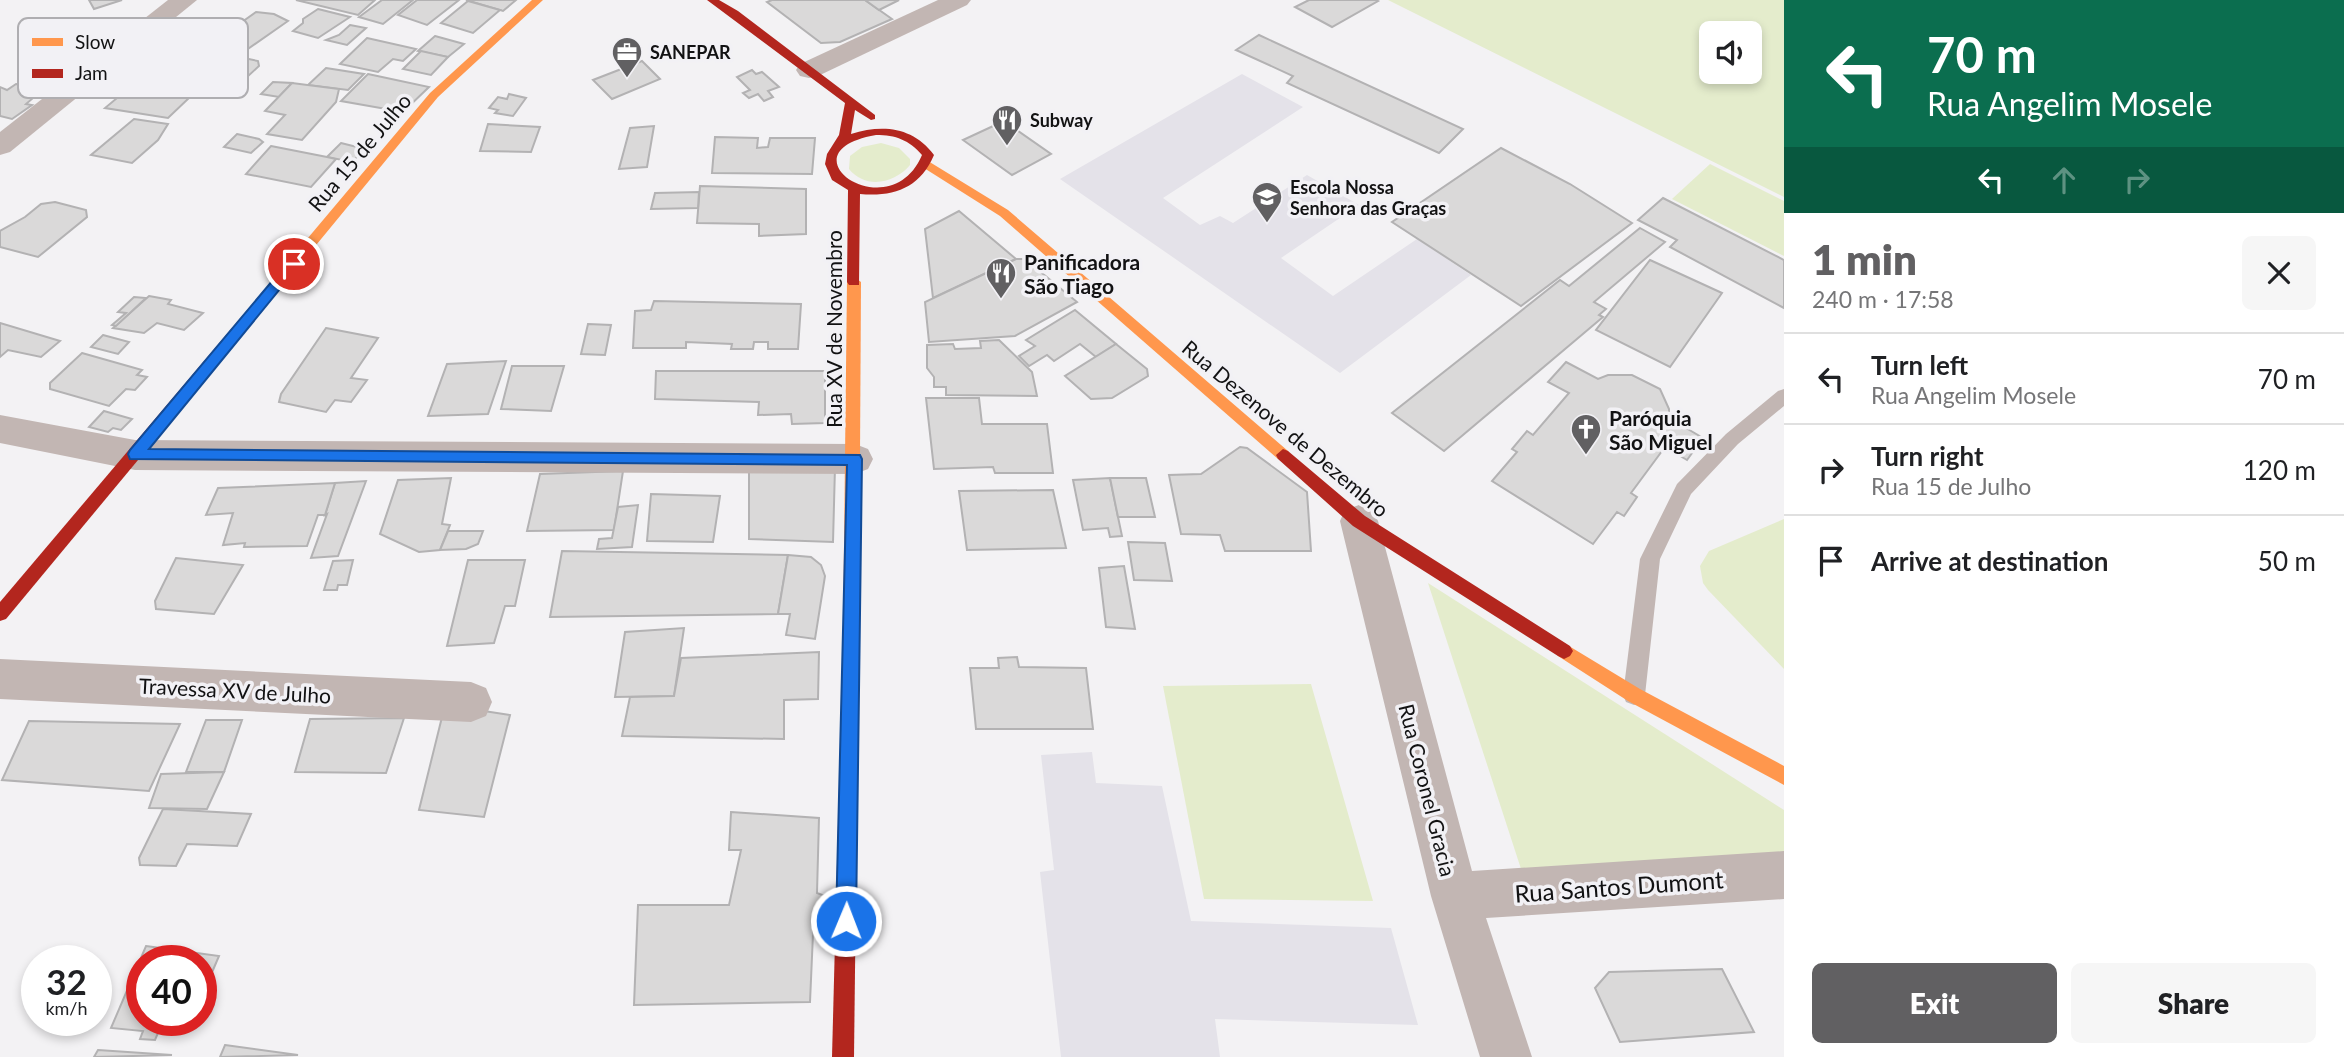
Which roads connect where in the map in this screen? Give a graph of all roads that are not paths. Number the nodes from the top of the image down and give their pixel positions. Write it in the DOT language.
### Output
graph roads {
  1 [pos="184,0"];
  2 [pos="958,0"];
  3 [pos="711,1"];
  4 [pos="545,2"];
  5 [pos="161,18"];
  6 [pos="809,70"];
  7 [pos="60,98"];
  8 [pos="851,102"];
  9 [pos="888,131"];
  10 [pos="841,143"];
  11 [pos="0,146"];
  12 [pos="928,165"];
  13 [pos="854,188"];
  14 [pos="1784,396"];
  15 [pos="0,429"];
  16 [pos="135,454"];
  17 [pos="855,459"];
  18 [pos="1359,522"];
  19 [pos="0,614"];
  20 [pos="0,679"];
  21 [pos="1634,695"];
  22 [pos="471,702"];
  23 [pos="1784,776"];
  24 [pos="1784,875"];
  25 [pos="1455,896"];
  26 [pos="844,1057"];
  27 [pos="1506,1057"];
  1 -- 5 [label="street"];
  2 -- 6 [label="street"];
  3 -- 6 [label="street"];
  4 -- 16 [label="street, Rua 15 de Julho"];
  6 -- 8 [label="street"];
  7 -- 11 [label="street"];
  8 -- 9 [label="street"];
  8 -- 10 [label="street"];
  9 -- 10 [label="street"];
  9 -- 12 [label="street"];
  10 -- 13 [label="street"];
  12 -- 13 [label="street"];
  12 -- 18 [label="street, Rua Dezenove de Dezembro"];
  13 -- 17 [label="street, Rua XV de Novembro"];
  14 -- 21 [label="lane"];
  15 -- 16 [label="street"];
  16 -- 17 [label="street"];
  16 -- 19 [label="street, Rua 15 de Julho"];
  17 -- 26 [label="street, Rua XV de Novembro"];
  18 -- 21 [label="street, Rua Dezenove de Dezembro"];
  18 -- 25 [label="street, Rua Coronel Gracia"];
  20 -- 22 [label="street, Travessa XV de Julho"];
  21 -- 23 [label="street, Rua Dezenove de Dezembro"];
  24 -- 25 [label="street, Rua Santos Dumont"];
  25 -- 27 [label="street, Rua Coronel Gracia"];
}
